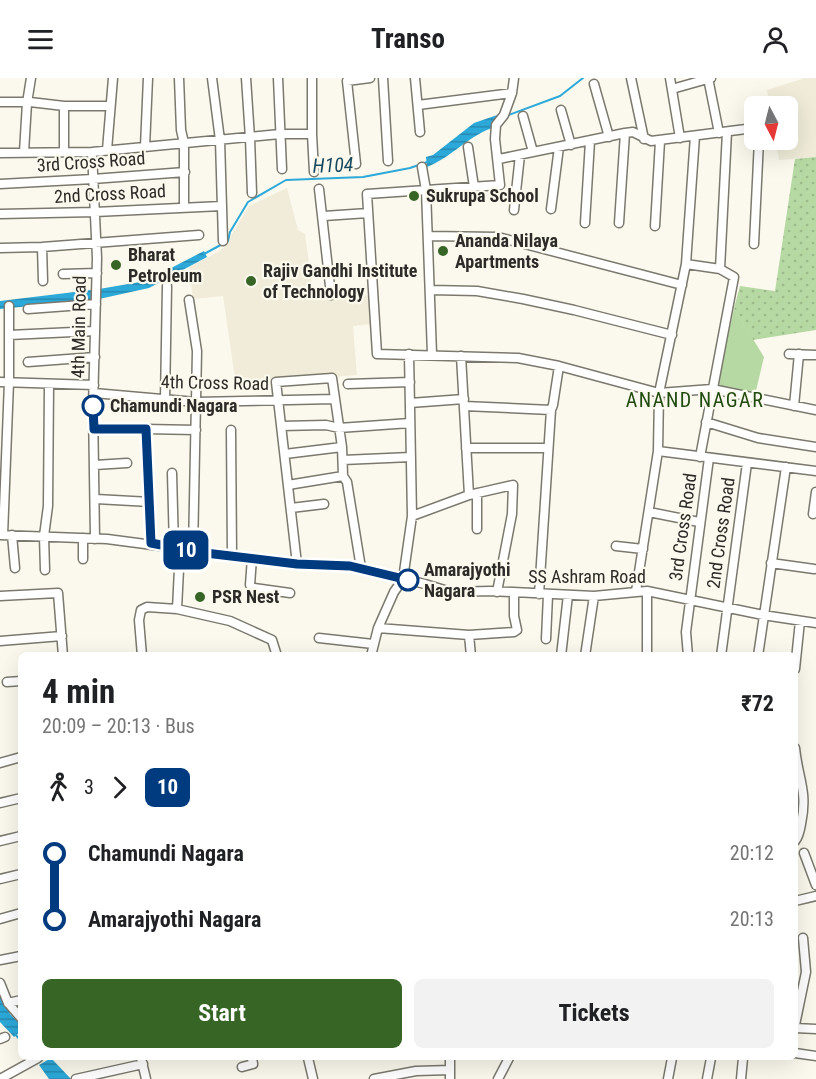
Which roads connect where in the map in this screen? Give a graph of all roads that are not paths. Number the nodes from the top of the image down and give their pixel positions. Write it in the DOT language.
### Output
graph roads {
  1 [pos="31,78"];
  2 [pos="113,78"];
  3 [pos="149,78"];
  4 [pos="179,78"];
  5 [pos="212,78"];
  6 [pos="246,78"];
  7 [pos="278,78"];
  8 [pos="312,78"];
  9 [pos="370,78"];
  10 [pos="383,78"];
  11 [pos="415,78"];
  12 [pos="515,78"];
  13 [pos="631,78"];
  14 [pos="670,78"];
  15 [pos="709,78"];
  16 [pos="594,84"];
  17 [pos="672,89"];
  18 [pos="512,93"];
  19 [pos="0,102"];
  20 [pos="27,103"];
  21 [pos="418,105"];
  22 [pos="64,106"];
  23 [pos="110,106"];
  24 [pos="561,110"];
  25 [pos="523,116"];
  26 [pos="744,129"];
  27 [pos="420,132"];
  28 [pos="723,132"];
  29 [pos="625,133"];
  30 [pos="280,134"];
  31 [pos="312,134"];
  32 [pos="609,136"];
  33 [pos="695,136"];
  34 [pos="250,138"];
  35 [pos="680,138"];
  36 [pos="644,139"];
  37 [pos="220,140"];
  38 [pos="590,141"];
  39 [pos="660,141"];
  40 [pos="184,143"];
  41 [pos="571,145"];
  42 [pos="145,147"];
  43 [pos="468,147"];
  44 [pos="559,147"];
  45 [pos="106,150"];
  46 [pos="759,150"];
  47 [pos="24,152"];
  48 [pos="64,152"];
  49 [pos="92,152"];
  50 [pos="533,152"];
  51 [pos="0,153"];
  52 [pos="519,155"];
  53 [pos="499,159"];
  54 [pos="388,161"];
  55 [pos="356,164"];
  56 [pos="422,167"];
  57 [pos="282,169"];
  58 [pos="185,172"];
  59 [pos="314,172"];
  60 [pos="93,179"];
  61 [pos="0,184"];
  62 [pos="474,187"];
  63 [pos="319,189"];
  64 [pos="426,190"];
  65 [pos="252,193"];
  66 [pos="222,206"];
  67 [pos="184,207"];
  68 [pos="551,209"];
  69 [pos="514,210"];
  70 [pos="95,213"];
  71 [pos="368,213"];
  72 [pos="0,214"];
  73 [pos="324,216"];
  74 [pos="585,223"];
  75 [pos="619,223"];
  76 [pos="655,226"];
  77 [pos="199,235"];
  78 [pos="428,236"];
  79 [pos="223,241"];
  80 [pos="95,242"];
  81 [pos="754,244"];
  82 [pos="42,247"];
  83 [pos="0,248"];
  84 [pos="686,264"];
  85 [pos="720,269"];
  86 [pos="96,273"];
  87 [pos="63,274"];
  88 [pos="43,281"];
  89 [pos="682,285"];
  90 [pos="167,286"];
  91 [pos="431,290"];
  92 [pos="331,295"];
  93 [pos="189,300"];
  94 [pos="96,304"];
  95 [pos="9,306"];
  96 [pos="28,309"];
  97 [pos="95,331"];
  98 [pos="9,335"];
  99 [pos="672,335"];
  100 [pos="409,354"];
  101 [pos="432,354"];
  102 [pos="789,354"];
  103 [pos="799,354"];
  104 [pos="816,355"];
  105 [pos="461,356"];
  106 [pos="94,357"];
  107 [pos="28,363"];
  108 [pos="559,366"];
  109 [pos="5,382"];
  110 [pos="410,382"];
  111 [pos="49,384"];
  112 [pos="348,384"];
  113 [pos="94,389"];
  114 [pos="712,389"];
  115 [pos="659,393"];
  116 [pos="336,399"];
  117 [pos="165,400"];
  118 [pos="278,400"];
  119 [pos="196,402"];
  120 [pos="410,402"];
  121 [pos="464,402"];
  122 [pos="794,406"];
  123 [pos="551,410"];
  124 [pos="816,410"];
  125 [pos="706,422"];
  126 [pos="410,423"];
  127 [pos="281,426"];
  128 [pos="339,428"];
  129 [pos="94,429"];
  130 [pos="146,429"];
  131 [pos="196,430"];
  132 [pos="231,430"];
  133 [pos="342,447"];
  134 [pos="816,447"];
  135 [pos="466,448"];
  136 [pos="548,448"];
  137 [pos="658,451"];
  138 [pos="285,454"];
  139 [pos="411,457"];
  140 [pos="705,457"];
  141 [pos="343,460"];
  142 [pos="127,463"];
  143 [pos="747,463"];
  144 [pos="95,465"];
  145 [pos="786,467"];
  146 [pos="816,471"];
  147 [pos="3,473"];
  148 [pos="172,473"];
  149 [pos="344,476"];
  150 [pos="288,485"];
  151 [pos="816,492"];
  152 [pos="473,494"];
  153 [pos="96,499"];
  154 [pos="150,502"];
  155 [pos="324,504"];
  156 [pos="291,508"];
  157 [pos="649,512"];
  158 [pos="813,514"];
  159 [pos="412,516"];
  160 [pos="699,522"];
  161 [pos="477,528"];
  162 [pos="5,535"];
  163 [pos="44,536"];
  164 [pos="83,538"];
  165 [pos="95,539"];
  166 [pos="151,543"];
  167 [pos="616,546"];
  168 [pos="177,548"];
  169 [pos="644,549"];
  170 [pos="193,551"];
  171 [pos="232,556"];
  172 [pos="252,558"];
  173 [pos="83,559"];
  174 [pos="771,563"];
  175 [pos="297,564"];
  176 [pos="15,568"];
  177 [pos="361,568"];
  178 [pos="814,569"];
  179 [pos="45,570"];
  180 [pos="403,579"];
  181 [pos="636,591"];
  182 [pos="646,591"];
  183 [pos="497,592"];
  184 [pos="290,593"];
  185 [pos="514,593"];
  186 [pos="543,595"];
  187 [pos="568,595"];
  188 [pos="0,596"];
  189 [pos="594,596"];
  190 [pos="690,600"];
  191 [pos="726,608"];
  192 [pos="177,609"];
  193 [pos="763,615"];
  194 [pos="800,621"];
  195 [pos="816,623"];
  196 [pos="378,628"];
  197 [pos="469,635"];
  198 [pos="62,636"];
  199 [pos="319,638"];
  200 [pos="546,639"];
  201 [pos="0,641"];
  202 [pos="374,644"];
  203 [pos="63,652"];
  204 [pos="142,652"];
  205 [pos="276,652"];
  206 [pos="372,652"];
  207 [pos="471,652"];
  208 [pos="561,652"];
  209 [pos="586,652"];
  210 [pos="647,652"];
  211 [pos="688,652"];
  212 [pos="721,652"];
  213 [pos="758,652"];
  214 [pos="797,652"];
  215 [pos="18,681"];
  216 [pos="7,682"];
  217 [pos="18,759"];
  218 [pos="0,763"];
  219 [pos="798,770"];
  220 [pos="18,799"];
  221 [pos="0,803"];
  222 [pos="18,837"];
  223 [pos="798,838"];
  224 [pos="0,841"];
  225 [pos="804,853"];
  226 [pos="18,875"];
  227 [pos="0,879"];
  228 [pos="816,885"];
  229 [pos="816,896"];
  230 [pos="798,900"];
  231 [pos="18,914"];
  232 [pos="0,919"];
  233 [pos="803,938"];
  234 [pos="18,957"];
  235 [pos="0,960"];
  236 [pos="0,983"];
  237 [pos="18,1001"];
  238 [pos="9,1004"];
  239 [pos="798,1011"];
  240 [pos="18,1014"];
  241 [pos="798,1026"];
  242 [pos="816,1029"];
  243 [pos="798,1053"];
  244 [pos="816,1056"];
  245 [pos="34,1060"];
  246 [pos="252,1060"];
  247 [pos="308,1060"];
  248 [pos="508,1060"];
  249 [pos="672,1060"];
  250 [pos="711,1060"];
  251 [pos="743,1060"];
  252 [pos="142,1061"];
  253 [pos="242,1067"];
  254 [pos="450,1074"];
  255 [pos="416,1075"];
  256 [pos="311,1078"];
  257 [pos="0,1079"];
  258 [pos="76,1079"];
  259 [pos="146,1079"];
  260 [pos="374,1079"];
  261 [pos="498,1079"];
  262 [pos="668,1079"];
  263 [pos="707,1079"];
  264 [pos="741,1079"];
  1 -- 20 [label="street"];
  2 -- 23 [label="street"];
  3 -- 42 [label="street"];
  4 -- 40 [label="street"];
  5 -- 37 [label="street"];
  6 -- 34 [label="street"];
  7 -- 30 [label="street"];
  8 -- 31 [label="street"];
  9 -- 55 [label="street"];
  10 -- 54 [label="street"];
  11 -- 21 [label="street"];
  12 -- 18 [label="street"];
  13 -- 36 [label="street"];
  14 -- 17 [label="street"];
  15 -- 17 [label="street"];
  15 -- 28 [label="street"];
  16 -- 32 [label="street"];
  17 -- 35 [label="street"];
  18 -- 21 [label="street"];
  18 -- 53 [label="street"];
  19 -- 20 [label="street"];
  20 -- 22 [label="street"];
  20 -- 47 [label="street"];
  21 -- 27 [label="street"];
  22 -- 23 [label="street"];
  22 -- 48 [label="street"];
  23 -- 45 [label="street"];
  24 -- 41 [label="street"];
  25 -- 50 [label="street"];
  26 -- 28 [label="street"];
  28 -- 33 [label="street"];
  28 -- 85 [label="street"];
  29 -- 32 [label="street"];
  29 -- 36 [label="street"];
  29 -- 75 [label="street"];
  30 -- 31 [label="street"];
  30 -- 34 [label="street"];
  30 -- 57 [label="street"];
  31 -- 59 [label="street"];
  32 -- 38 [label="street"];
  33 -- 35 [label="street"];
  33 -- 84 [label="street"];
  34 -- 37 [label="street"];
  34 -- 65 [label="street"];
  35 -- 39 [label="street"];
  36 -- 39 [label="street"];
  37 -- 40 [label="street"];
  37 -- 66 [label="street"];
  38 -- 41 [label="street"];
  38 -- 74 [label="street"];
  39 -- 76 [label="street"];
  40 -- 42 [label="street"];
  40 -- 58 [label="street"];
  41 -- 44 [label="street"];
  42 -- 45 [label="street"];
  43 -- 62 [label="street"];
  44 -- 50 [label="street"];
  44 -- 68 [label="street"];
  45 -- 49 [label="street"];
  46 -- 81 [label="street"];
  47 -- 48 [label="street"];
  47 -- 51 [label="street"];
  48 -- 49 [label="street"];
  49 -- 60 [label="street, 4th Main Road"];
  50 -- 52 [label="street"];
  52 -- 53 [label="street"];
  52 -- 69 [label="street"];
  53 -- 62 [label="street"];
  56 -- 64 [label="street"];
  58 -- 60 [label="street, 3rd Cross Road"];
  58 -- 67 [label="street"];
  60 -- 61 [label="street, 3rd Cross Road"];
  60 -- 70 [label="street, 4th Main Road"];
  62 -- 64 [label="street"];
  63 -- 73 [label="street"];
  64 -- 71 [label="street"];
  64 -- 78 [label="street"];
  66 -- 67 [label="street, 2nd Cross Road"];
  66 -- 79 [label="street"];
  67 -- 70 [label="street, 2nd Cross Road"];
  70 -- 72 [label="street, 2nd Cross Road"];
  70 -- 80 [label="street, 4th Main Road"];
  71 -- 73 [label="street"];
  71 -- 100 [label="street"];
  73 -- 92 [label="street"];
  77 -- 80 [label="street"];
  78 -- 89 [label="street"];
  78 -- 91 [label="street"];
  80 -- 82 [label="street"];
  80 -- 86 [label="street, 4th Main Road"];
  82 -- 83 [label="street"];
  82 -- 88 [label="street"];
  84 -- 85 [label="street"];
  84 -- 89 [label="street"];
  85 -- 114 [label="street, 3rd Cross Road"];
  86 -- 87 [label="street"];
  86 -- 94 [label="street, 4th Main Road"];
  89 -- 99 [label="street"];
  90 -- 117 [label="street"];
  91 -- 99 [label="street"];
  91 -- 101 [label="street"];
  93 -- 119 [label="street"];
  94 -- 96 [label="street"];
  94 -- 97 [label="street, 4th Main Road"];
  95 -- 98 [label="street"];
  97 -- 98 [label="street"];
  97 -- 106 [label="street, 4th Main Road"];
  98 -- 109 [label="street"];
  99 -- 115 [label="street"];
  100 -- 101 [label="street"];
  100 -- 110 [label="street"];
  101 -- 105 [label="street"];
  102 -- 103 [label="street"];
  103 -- 104 [label="street"];
  103 -- 122 [label="street"];
  105 -- 108 [label="street"];
  105 -- 121 [label="street"];
  106 -- 107 [label="street"];
  106 -- 113 [label="street, 4th Main Road"];
  108 -- 115 [label="street"];
  108 -- 123 [label="street"];
  109 -- 111 [label="street, 4th Cross Road"];
  109 -- 147 [label="street"];
  110 -- 112 [label="street"];
  110 -- 120 [label="street"];
  111 -- 113 [label="street, 4th Cross Road"];
  111 -- 163 [label="street"];
  113 -- 117 [label="street, 4th Cross Road"];
  113 -- 129 [label="street, 4th Main Road"];
  114 -- 115 [label="street"];
  114 -- 122 [label="street"];
  114 -- 125 [label="street, 3rd Cross Road"];
  115 -- 137 [label="street"];
  116 -- 118 [label="street, 4th Cross Road"];
  116 -- 118 [label="street"];
  116 -- 128 [label="street"];
  117 -- 119 [label="street, 4th Cross Road"];
  118 -- 119 [label="street, 4th Cross Road"];
  118 -- 127 [label="street"];
  119 -- 131 [label="street"];
  120 -- 121 [label="street"];
  120 -- 126 [label="street"];
  121 -- 123 [label="street"];
  121 -- 135 [label="street"];
  122 -- 124 [label="street"];
  123 -- 136 [label="street"];
  125 -- 134 [label="street"];
  125 -- 140 [label="street, 3rd Cross Road"];
  126 -- 128 [label="street"];
  126 -- 139 [label="street"];
  127 -- 128 [label="street"];
  127 -- 138 [label="street"];
  128 -- 133 [label="street"];
  129 -- 130 [label="street"];
  129 -- 144 [label="street, 4th Main Road"];
  130 -- 131 [label="street"];
  130 -- 154 [label="street"];
  131 -- 170 [label="street"];
  132 -- 171 [label="street"];
  133 -- 138 [label="street"];
  133 -- 141 [label="street"];
  135 -- 136 [label="street"];
  135 -- 152 [label="street"];
  136 -- 186 [label="street"];
  137 -- 140 [label="street"];
  137 -- 157 [label="street"];
  138 -- 150 [label="street"];
  139 -- 141 [label="street"];
  139 -- 159 [label="street"];
  140 -- 143 [label="street"];
  140 -- 160 [label="street, 3rd Cross Road"];
  141 -- 149 [label="street"];
  142 -- 144 [label="street"];
  143 -- 145 [label="street"];
  143 -- 191 [label="street, 2nd Cross Road"];
  144 -- 153 [label="street, 4th Main Road"];
  145 -- 146 [label="street"];
  145 -- 174 [label="street"];
  147 -- 162 [label="street"];
  148 -- 168 [label="street"];
  149 -- 150 [label="street"];
  149 -- 177 [label="street"];
  150 -- 156 [label="street"];
  151 -- 158 [label="street"];
  152 -- 159 [label="street"];
  152 -- 161 [label="street"];
  152 -- 183 [label="street"];
  153 -- 154 [label="street"];
  153 -- 165 [label="street, 4th Main Road"];
  154 -- 166 [label="street"];
  155 -- 156 [label="street"];
  156 -- 175 [label="street"];
  157 -- 160 [label="street"];
  157 -- 169 [label="street"];
  159 -- 180 [label="street"];
  160 -- 190 [label="street, 3rd Cross Road"];
  162 -- 163 [label="street, SS Ashram Road"];
  162 -- 176 [label="street"];
  163 -- 164 [label="street, SS Ashram Road"];
  163 -- 179 [label="street"];
  164 -- 165 [label="street, SS Ashram Road"];
  164 -- 173 [label="street"];
  165 -- 166 [label="street, SS Ashram Road"];
  166 -- 168 [label="street, SS Ashram Road"];
  167 -- 169 [label="street"];
  168 -- 170 [label="street, SS Ashram Road"];
  168 -- 192 [label="street"];
  169 -- 181 [label="street"];
  170 -- 171 [label="street, SS Ashram Road"];
  171 -- 172 [label="street, SS Ashram Road"];
  172 -- 175 [label="street, SS Ashram Road"];
  172 -- 184 [label="street"];
  174 -- 178 [label="street"];
  174 -- 193 [label="street"];
  175 -- 177 [label="street, SS Ashram Road"];
  177 -- 180 [label="street, SS Ashram Road"];
  180 -- 183 [label="street, SS Ashram Road"];
  180 -- 196 [label="street"];
  181 -- 182 [label="street, SS Ashram Road"];
  181 -- 189 [label="street, SS Ashram Road"];
  182 -- 190 [label="street, SS Ashram Road"];
  182 -- 210 [label="street"];
  183 -- 185 [label="street, SS Ashram Road"];
  185 -- 186 [label="street, SS Ashram Road"];
  185 -- 197 [label="street"];
  186 -- 187 [label="street, SS Ashram Road"];
  186 -- 200 [label="street"];
  187 -- 189 [label="street, SS Ashram Road"];
  187 -- 208 [label="street"];
  188 -- 198 [label="street"];
  189 -- 209 [label="street"];
  190 -- 191 [label="street, SS Ashram Road"];
  190 -- 211 [label="street, 3rd Cross Road"];
  191 -- 193 [label="street, SS Ashram Road"];
  191 -- 212 [label="street, 2nd Cross Road"];
  192 -- 204 [label="street"];
  192 -- 205 [label="street"];
  193 -- 194 [label="street, SS Ashram Road"];
  193 -- 213 [label="street"];
  194 -- 195 [label="street, SS Ashram Road"];
  194 -- 214 [label="street"];
  196 -- 197 [label="street"];
  196 -- 202 [label="street"];
  197 -- 207 [label="street"];
  198 -- 201 [label="street"];
  198 -- 203 [label="street"];
  199 -- 202 [label="street"];
  202 -- 206 [label="street"];
  215 -- 216 [label="street"];
  217 -- 218 [label="street"];
  219 -- 223 [label="street"];
  220 -- 221 [label="street"];
  222 -- 224 [label="street"];
  225 -- 228 [label="street"];
  226 -- 227 [label="street"];
  229 -- 230 [label="street"];
  231 -- 232 [label="street"];
  233 -- 239 [label="street"];
  234 -- 235 [label="street"];
  236 -- 238 [label="street"];
  237 -- 238 [label="street"];
  238 -- 240 [label="street"];
  241 -- 242 [label="street"];
  243 -- 244 [label="street"];
  245 -- 257 [label="street"];
  246 -- 253 [label="street"];
  247 -- 256 [label="street"];
  248 -- 261 [label="street"];
  249 -- 262 [label="street"];
  250 -- 263 [label="street"];
  251 -- 264 [label="street"];
  252 -- 258 [label="street"];
  252 -- 259 [label="street"];
  254 -- 255 [label="street"];
  255 -- 260 [label="street"];
}
